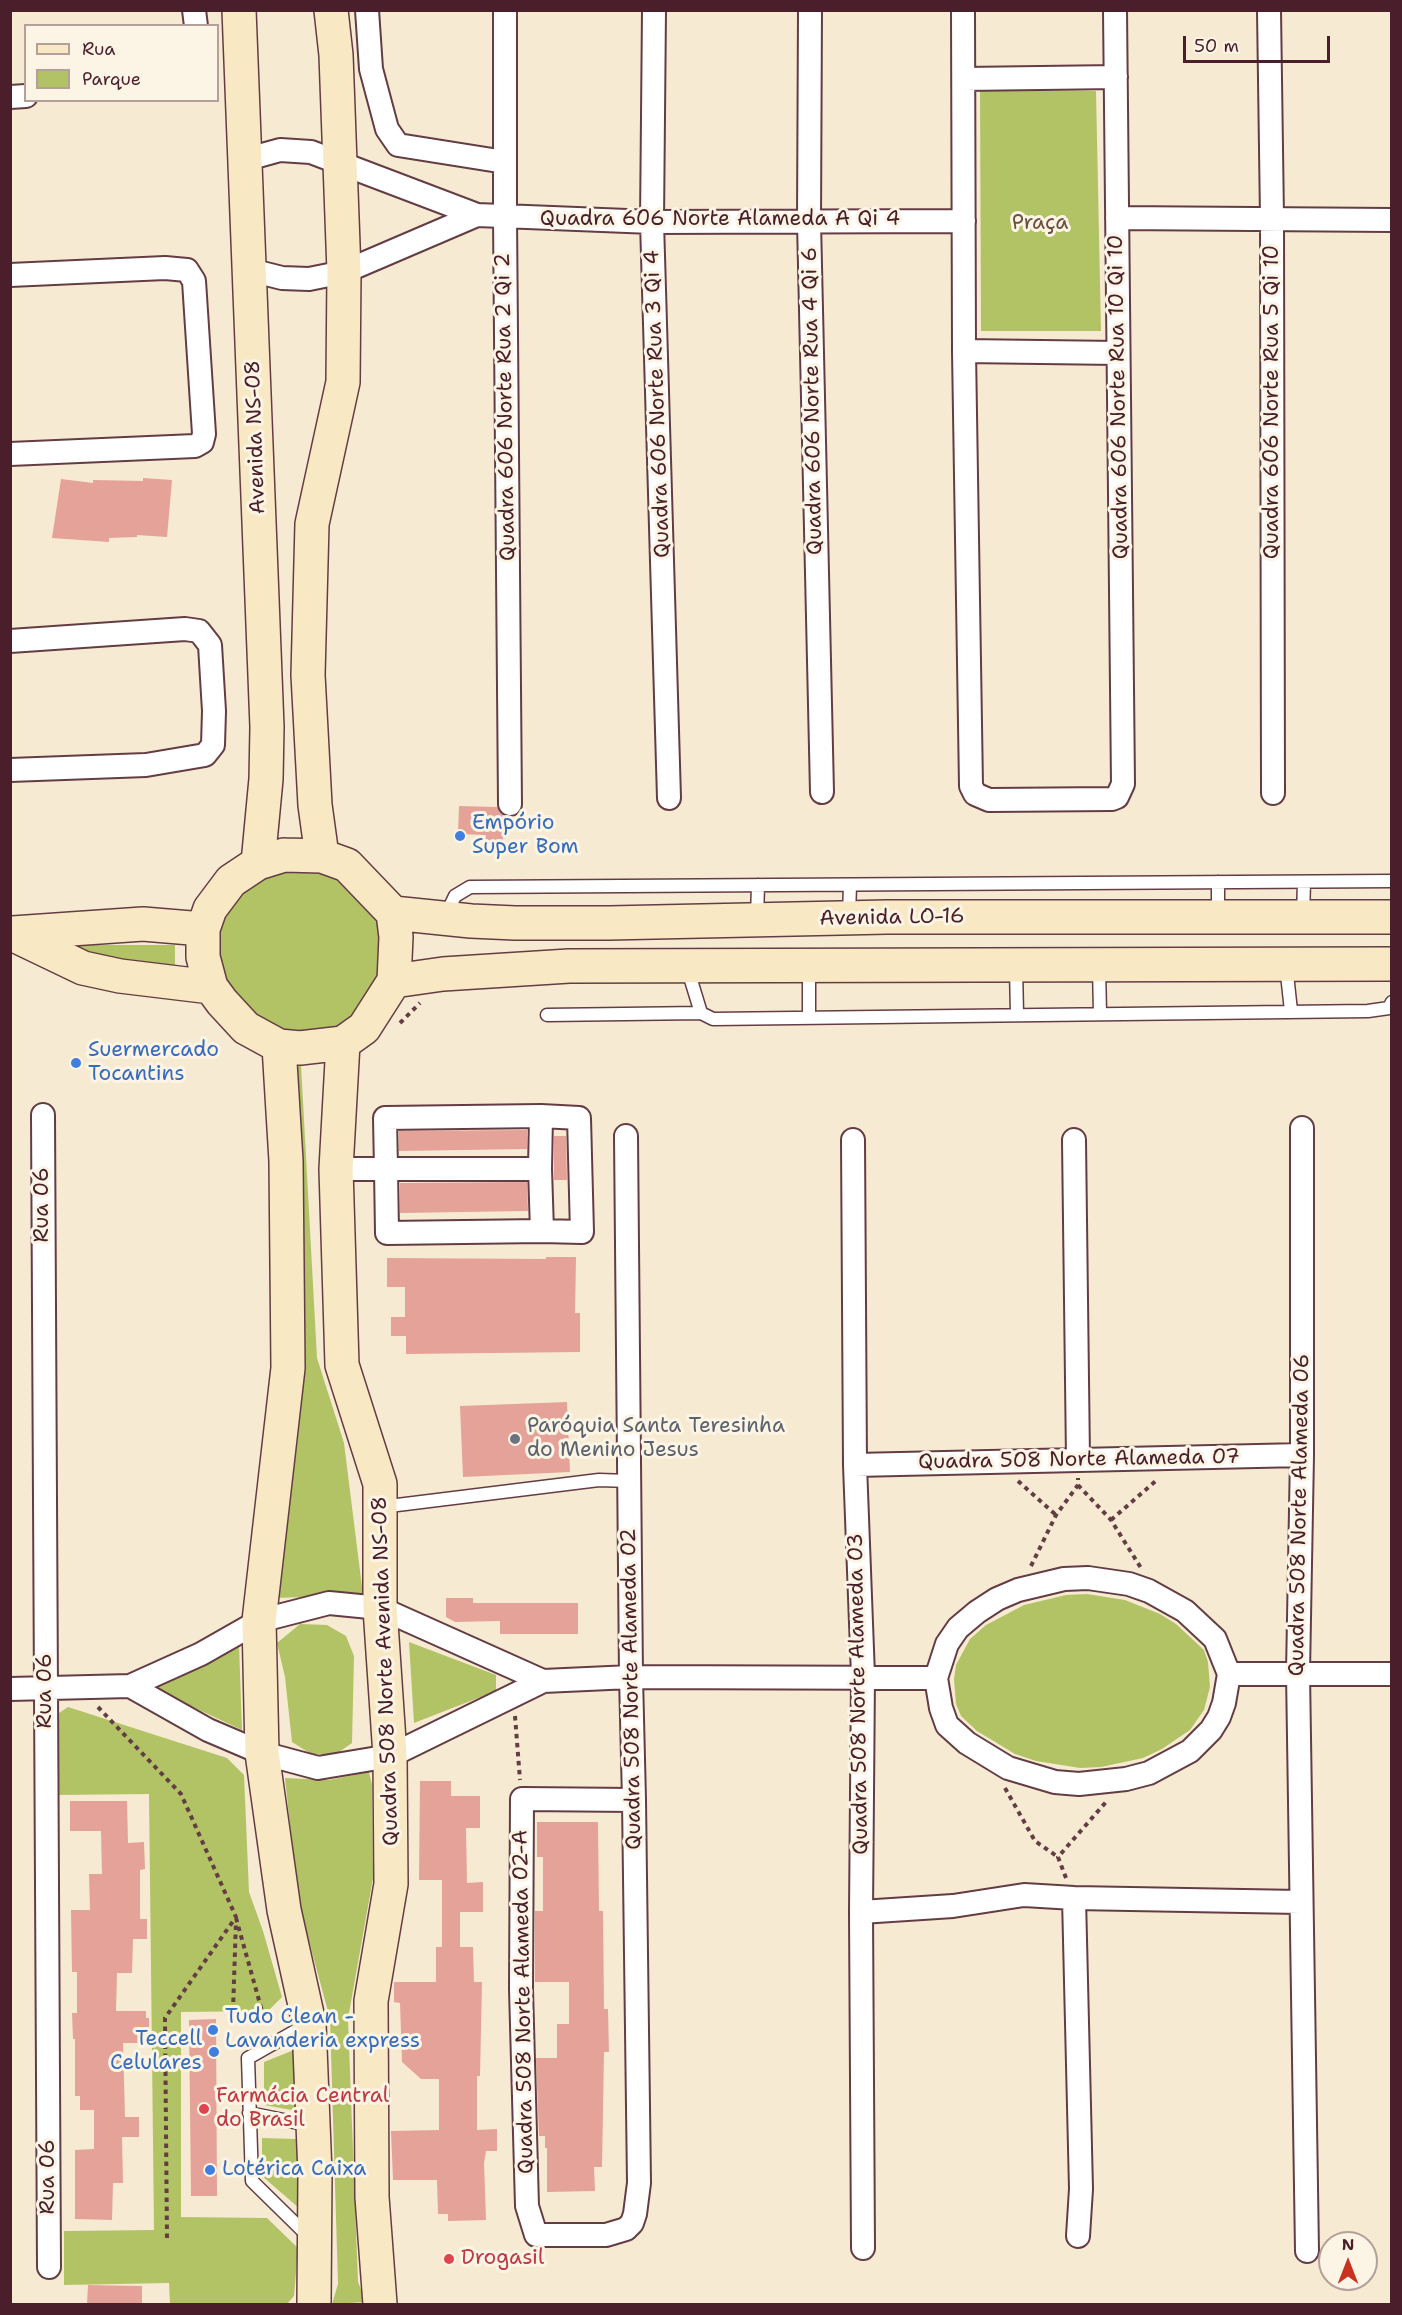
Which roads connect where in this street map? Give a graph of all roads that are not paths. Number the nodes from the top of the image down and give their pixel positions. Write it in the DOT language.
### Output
graph roads {
  1 [pos="238,10"];
  2 [pos="331,10"];
  3 [pos="367,10"];
  4 [pos="505,10"];
  5 [pos="654,10"];
  6 [pos="810,10"];
  7 [pos="963,10"];
  8 [pos="1115,10"];
  9 [pos="1269,10"];
  10 [pos="1116,77"];
  11 [pos="964,78"];
  12 [pos="244,160"];
  13 [pos="340,162"];
  14 [pos="505,162"];
  15 [pos="477,215"];
  16 [pos="505,217"];
  17 [pos="1117,218"];
  18 [pos="1272,218"];
  19 [pos="1392,220"];
  20 [pos="964,221"];
  21 [pos="652,222"];
  22 [pos="809,222"];
  23 [pos="250,270"];
  24 [pos="344,272"];
  25 [pos="10,275"];
  26 [pos="964,351"];
  27 [pos="1118,353"];
  28 [pos="10,454"];
  29 [pos="10,641"];
  30 [pos="10,770"];
  31 [pos="822,792"];
  32 [pos="1273,793"];
  33 [pos="669,798"];
  34 [pos="510,804"];
  35 [pos="322,856"];
  36 [pos="258,863"];
  37 [pos="1392,881"];
  38 [pos="1218,882"];
  39 [pos="1304,882"];
  40 [pos="758,885"];
  41 [pos="850,885"];
  42 [pos="393,913"];
  43 [pos="1218,917"];
  44 [pos="1303,917"];
  45 [pos="1392,917"];
  46 [pos="849,918"];
  47 [pos="444,919"];
  48 [pos="757,920"];
  49 [pos="203,928"];
  50 [pos="10,933"];
  51 [pos="1286,964"];
  52 [pos="1392,964"];
  53 [pos="1099,965"];
  54 [pos="687,966"];
  55 [pos="809,966"];
  56 [pos="1016,966"];
  57 [pos="394,981"];
  58 [pos="211,987"];
  59 [pos="1391,1006"];
  60 [pos="1291,1011"];
  61 [pos="701,1013"];
  62 [pos="1100,1014"];
  63 [pos="547,1015"];
  64 [pos="1017,1015"];
  65 [pos="809,1018"];
  66 [pos="343,1043"];
  67 [pos="279,1046"];
  68 [pos="43,1115"];
  69 [pos="541,1116"];
  70 [pos="1302,1128"];
  71 [pos="626,1136"];
  72 [pos="854,1140"];
  73 [pos="1074,1140"];
  74 [pos="336,1169"];
  75 [pos="386,1169"];
  76 [pos="540,1169"];
  77 [pos="542,1231"];
  78 [pos="1302,1455"];
  79 [pos="1078,1459"];
  80 [pos="855,1465"];
  81 [pos="629,1481"];
  82 [pos="380,1508"];
  83 [pos="380,1608"];
  84 [pos="259,1621"];
  85 [pos="1298,1673"];
  86 [pos="1229,1674"];
  87 [pos="1392,1674"];
  88 [pos="863,1676"];
  89 [pos="631,1677"];
  90 [pos="936,1678"];
  91 [pos="543,1682"];
  92 [pos="130,1686"];
  93 [pos="46,1688"];
  94 [pos="10,1689"];
  95 [pos="261,1753"];
  96 [pos="390,1756"];
  97 [pos="634,1800"];
  98 [pos="1074,1898"];
  99 [pos="1300,1902"];
  100 [pos="861,1912"];
  101 [pos="309,2023"];
  102 [pos="249,2113"];
  103 [pos="313,2126"];
  104 [pos="617,2233"];
  105 [pos="1078,2235"];
  106 [pos="315,2242"];
  107 [pos="863,2248"];
  108 [pos="1306,2251"];
  109 [pos="49,2267"];
  110 [pos="314,2304"];
  111 [pos="380,2304"];
  1 -- 12 [label="street, Avenida NS-08"];
  2 -- 13 [label="street"];
  3 -- 14 [label="street"];
  4 -- 14 [label="street, Quadra 606 Norte Rua 2 Qi 2"];
  5 -- 21 [label="street, Quadra 606 Norte Rua 3 Qi 4"];
  6 -- 22 [label="street, Quadra 606 Norte Rua 4 Qi 6"];
  7 -- 11 [label="street"];
  8 -- 10 [label="street, Quadra 606 Norte Rua 10 Qi 10"];
  9 -- 18 [label="street, Quadra 606 Norte Rua 5 Qi 10"];
  10 -- 11 [label="street"];
  10 -- 17 [label="street, Quadra 606 Norte Rua 10 Qi 10"];
  11 -- 20 [label="street"];
  12 -- 13 [label="street"];
  12 -- 23 [label="street, Avenida NS-08"];
  13 -- 15 [label="street"];
  13 -- 24 [label="street"];
  14 -- 16 [label="street, Quadra 606 Norte Rua 2 Qi 2"];
  15 -- 16 [label="street, Quadra 606 Norte Alameda A Qi 4"];
  15 -- 24 [label="street"];
  16 -- 21 [label="street, Quadra 606 Norte Alameda A Qi 4"];
  16 -- 34 [label="street, Quadra 606 Norte Rua 2 Qi 2"];
  17 -- 18 [label="street"];
  17 -- 27 [label="street, Quadra 606 Norte Rua 10 Qi 10"];
  18 -- 19 [label="street"];
  18 -- 32 [label="street, Quadra 606 Norte Rua 5 Qi 10"];
  20 -- 22 [label="street, Quadra 606 Norte Alameda A Qi 4"];
  20 -- 26 [label="street"];
  21 -- 22 [label="street, Quadra 606 Norte Alameda A Qi 4"];
  21 -- 33 [label="street, Quadra 606 Norte Rua 3 Qi 4"];
  22 -- 31 [label="street, Quadra 606 Norte Rua 4 Qi 6"];
  23 -- 24 [label="street"];
  23 -- 36 [label="street, Avenida NS-08"];
  24 -- 35 [label="street"];
  25 -- 28 [label="street"];
  26 -- 27 [label="street"];
  26 -- 27 [label="street, Quadra 606 Norte Rua 10 Qi 10"];
  29 -- 30 [label="street"];
  35 -- 36 [label="street"];
  35 -- 42 [label="street"];
  36 -- 49 [label="street"];
  37 -- 39 [label="lane"];
  38 -- 39 [label="lane"];
  38 -- 41 [label="lane"];
  38 -- 43 [label="lane"];
  39 -- 44 [label="lane"];
  40 -- 41 [label="lane"];
  40 -- 47 [label="lane"];
  40 -- 48 [label="lane"];
  41 -- 46 [label="lane"];
  42 -- 47 [label="street, Avenida LO-16"];
  42 -- 57 [label="street"];
  43 -- 44 [label="street, Avenida LO-16"];
  43 -- 46 [label="street, Avenida LO-16"];
  44 -- 45 [label="street, Avenida LO-16"];
  46 -- 48 [label="street, Avenida LO-16"];
  47 -- 48 [label="street, Avenida LO-16"];
  49 -- 50 [label="street"];
  49 -- 58 [label="street"];
  50 -- 58 [label="street"];
  51 -- 52 [label="street"];
  51 -- 53 [label="street"];
  51 -- 60 [label="lane"];
  53 -- 56 [label="street"];
  53 -- 62 [label="lane"];
  54 -- 55 [label="street"];
  54 -- 57 [label="street"];
  54 -- 61 [label="lane"];
  55 -- 56 [label="street"];
  55 -- 65 [label="lane"];
  56 -- 64 [label="lane"];
  57 -- 66 [label="street"];
  58 -- 67 [label="street"];
  59 -- 60 [label="lane"];
  60 -- 62 [label="lane"];
  61 -- 63 [label="lane"];
  61 -- 65 [label="lane"];
  62 -- 64 [label="lane"];
  64 -- 65 [label="lane"];
  66 -- 67 [label="street"];
  66 -- 74 [label="street, Quadra 508 Norte Avenida NS-08"];
  67 -- 84 [label="street"];
  68 -- 93 [label="street, Rua 06"];
  69 -- 75 [label="street"];
  69 -- 76 [label="street"];
  69 -- 77 [label="street"];
  70 -- 78 [label="street, Quadra 508 Norte Alameda 06"];
  71 -- 81 [label="street, Quadra 508 Norte Alameda 02"];
  72 -- 80 [label="street, Quadra 508 Norte Alameda 03"];
  73 -- 79 [label="street"];
  74 -- 75 [label="street"];
  74 -- 82 [label="street, Quadra 508 Norte Avenida NS-08"];
  75 -- 76 [label="street"];
  75 -- 77 [label="street"];
  76 -- 77 [label="street"];
  78 -- 79 [label="street, Quadra 508 Norte Alameda 07"];
  78 -- 85 [label="street, Quadra 508 Norte Alameda 06"];
  79 -- 80 [label="street, Quadra 508 Norte Alameda 07"];
  80 -- 88 [label="street, Quadra 508 Norte Alameda 03"];
  81 -- 82 [label="lane"];
  81 -- 89 [label="street, Quadra 508 Norte Alameda 02"];
  82 -- 83 [label="street, Quadra 508 Norte Avenida NS-08"];
  83 -- 84 [label="street"];
  83 -- 91 [label="street"];
  83 -- 96 [label="street, Quadra 508 Norte Avenida NS-08"];
  84 -- 92 [label="street"];
  84 -- 95 [label="street"];
  85 -- 86 [label="street"];
  85 -- 87 [label="street"];
  85 -- 99 [label="street, Quadra 508 Norte Alameda 06"];
  86 -- 90 [label="street"];
  86 -- 90 [label="street"];
  88 -- 89 [label="street"];
  88 -- 90 [label="street"];
  88 -- 100 [label="street, Quadra 508 Norte Alameda 03"];
  89 -- 91 [label="street"];
  89 -- 97 [label="street, Quadra 508 Norte Alameda 02"];
  91 -- 96 [label="street"];
  92 -- 93 [label="street"];
  92 -- 95 [label="street"];
  93 -- 94 [label="street"];
  93 -- 109 [label="street, Rua 06"];
  95 -- 96 [label="street"];
  95 -- 101 [label="street"];
  96 -- 111 [label="street, Quadra 508 Norte Avenida NS-08"];
  97 -- 104 [label="street, Quadra 508 Norte Alameda 02"];
  97 -- 104 [label="street, Quadra 508 Norte Alameda 02-A"];
  98 -- 99 [label="street"];
  98 -- 100 [label="street"];
  98 -- 105 [label="street"];
  99 -- 108 [label="street, Quadra 508 Norte Alameda 06"];
  100 -- 107 [label="street, Quadra 508 Norte Alameda 03"];
  101 -- 102 [label="lane"];
  101 -- 103 [label="street"];
  102 -- 103 [label="lane"];
  102 -- 106 [label="lane"];
  103 -- 106 [label="street"];
  106 -- 110 [label="street"];
}
